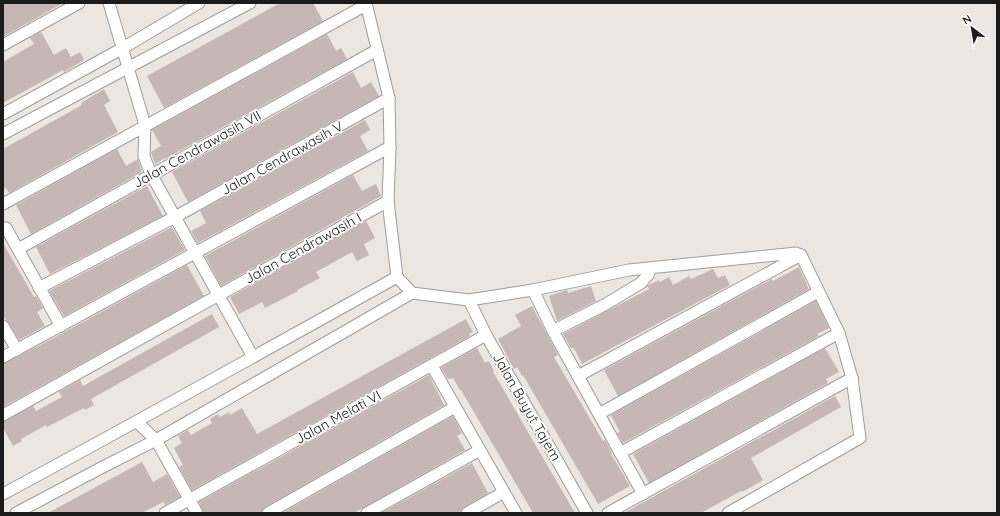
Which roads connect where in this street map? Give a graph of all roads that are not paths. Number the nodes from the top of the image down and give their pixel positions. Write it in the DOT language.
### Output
graph roads {
  1 [pos="79,3"];
  2 [pos="110,3"];
  3 [pos="199,3"];
  4 [pos="250,3"];
  5 [pos="366,4"];
  6 [pos="183,7"];
  7 [pos="3,45"];
  8 [pos="123,48"];
  9 [pos="377,50"];
  10 [pos="128,68"];
  11 [pos="389,98"];
  12 [pos="3,114"];
  13 [pos="145,125"];
  14 [pos="3,134"];
  15 [pos="390,147"];
  16 [pos="150,174"];
  17 [pos="388,201"];
  18 [pos="3,204"];
  19 [pos="175,217"];
  20 [pos="3,229"];
  21 [pos="18,249"];
  22 [pos="194,253"];
  23 [pos="801,255"];
  24 [pos="651,268"];
  25 [pos="397,277"];
  26 [pos="39,288"];
  27 [pos="533,290"];
  28 [pos="818,292"];
  29 [pos="412,293"];
  30 [pos="218,296"];
  31 [pos="469,300"];
  32 [pos="3,326"];
  33 [pos="61,326"];
  34 [pos="553,331"];
  35 [pos="839,333"];
  36 [pos="486,335"];
  37 [pos="17,350"];
  38 [pos="253,357"];
  39 [pos="3,358"];
  40 [pos="432,366"];
  41 [pos="578,376"];
  42 [pos="852,378"];
  43 [pos="455,407"];
  44 [pos="599,414"];
  45 [pos="3,415"];
  46 [pos="137,422"];
  47 [pos="156,440"];
  48 [pos="480,450"];
  49 [pos="620,453"];
  50 [pos="504,492"];
  51 [pos="3,494"];
  52 [pos="643,494"];
  53 [pos="189,499"];
  54 [pos="16,513"];
  55 [pos="164,513"];
  56 [pos="197,513"];
  57 [pos="268,513"];
  58 [pos="367,513"];
  59 [pos="467,513"];
  60 [pos="516,513"];
  61 [pos="587,513"];
  62 [pos="608,513"];
  63 [pos="728,513"];
  1 -- 7 [label="street"];
  2 -- 8 [label="street"];
  3 -- 6 [label="street"];
  4 -- 10 [label="street"];
  5 -- 9 [label="street"];
  5 -- 13 [label="street"];
  6 -- 8 [label="street"];
  8 -- 10 [label="street"];
  8 -- 12 [label="street"];
  9 -- 11 [label="street"];
  9 -- 16 [label="street, Jalan Cendrawasih VII"];
  10 -- 13 [label="street"];
  10 -- 14 [label="street"];
  11 -- 15 [label="street"];
  11 -- 19 [label="street, Jalan Cendrawasih V"];
  13 -- 16 [label="street"];
  13 -- 18 [label="street"];
  15 -- 17 [label="street"];
  15 -- 22 [label="street"];
  16 -- 19 [label="street"];
  16 -- 21 [label="street, Jalan Cendrawasih VII"];
  17 -- 25 [label="street"];
  17 -- 30 [label="street, Jalan Cendrawasih I"];
  19 -- 22 [label="street"];
  19 -- 26 [label="street, Jalan Cendrawasih V"];
  20 -- 21 [label="street"];
  21 -- 26 [label="street"];
  22 -- 30 [label="street"];
  22 -- 33 [label="street"];
  23 -- 24 [label="street"];
  23 -- 28 [label="street"];
  23 -- 41 [label="street"];
  24 -- 27 [label="street"];
  24 -- 34 [label="street"];
  25 -- 29 [label="street"];
  25 -- 38 [label="street"];
  26 -- 33 [label="street"];
  27 -- 31 [label="street"];
  27 -- 34 [label="street"];
  28 -- 35 [label="street"];
  28 -- 44 [label="street"];
  29 -- 31 [label="street"];
  29 -- 47 [label="street"];
  30 -- 38 [label="street"];
  30 -- 45 [label="street, Jalan Cendrawasih I"];
  31 -- 36 [label="street, Jalan Buyut Tajem"];
  32 -- 37 [label="street"];
  33 -- 37 [label="street"];
  34 -- 41 [label="street"];
  35 -- 42 [label="street"];
  35 -- 49 [label="street"];
  36 -- 40 [label="street, Jalan Melati VI"];
  36 -- 61 [label="street, Jalan Buyut Tajem"];
  37 -- 39 [label="street"];
  38 -- 46 [label="street"];
  40 -- 43 [label="street"];
  40 -- 53 [label="street, Jalan Melati VI"];
  41 -- 44 [label="street"];
  42 -- 52 [label="street"];
  42 -- 63 [label="street"];
  43 -- 48 [label="street"];
  43 -- 57 [label="street"];
  44 -- 49 [label="street"];
  46 -- 47 [label="street"];
  46 -- 51 [label="street"];
  47 -- 53 [label="street"];
  47 -- 54 [label="street"];
  48 -- 50 [label="street"];
  48 -- 58 [label="street"];
  49 -- 52 [label="street"];
  50 -- 59 [label="street"];
  50 -- 60 [label="street"];
  52 -- 62 [label="street"];
  53 -- 55 [label="street, Jalan Melati VI"];
  53 -- 56 [label="street"];
}
